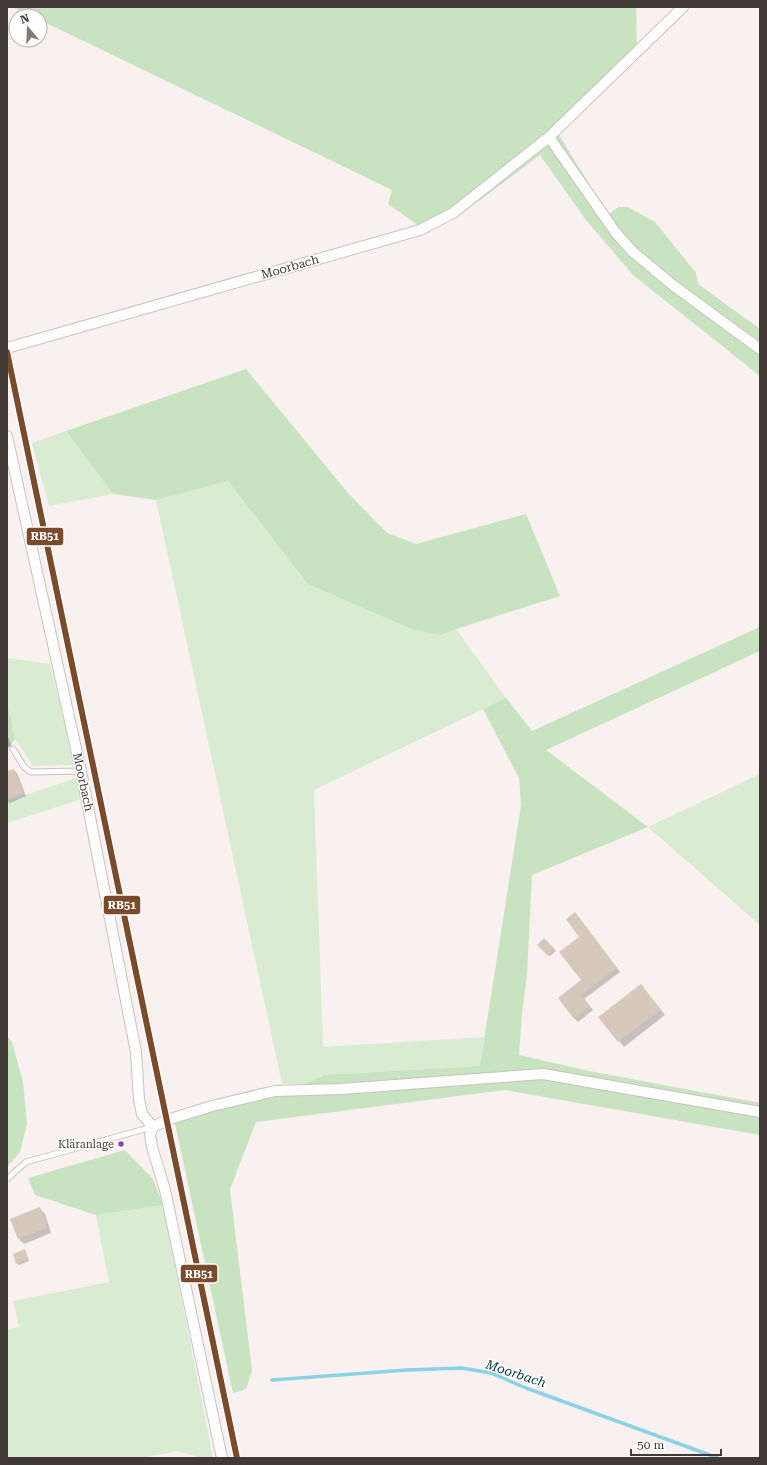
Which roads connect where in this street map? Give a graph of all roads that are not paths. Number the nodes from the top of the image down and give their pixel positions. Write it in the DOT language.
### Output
graph roads {
  1 [pos="683,7"];
  2 [pos="549,137"];
  3 [pos="7,348"];
  4 [pos="760,349"];
  5 [pos="8,443"];
  6 [pos="13,749"];
  7 [pos="81,771"];
  8 [pos="760,1112"];
  9 [pos="153,1127"];
  10 [pos="7,1179"];
  11 [pos="222,1458"];
  1 -- 2 [label="street, Moorbach"];
  2 -- 3 [label="street, Moorbach"];
  2 -- 4 [label="street"];
  5 -- 7 [label="street, Moorbach"];
  6 -- 7 [label="lane"];
  7 -- 9 [label="street, Moorbach"];
  8 -- 9 [label="street"];
  9 -- 10 [label="lane"];
  9 -- 11 [label="street"];
}
